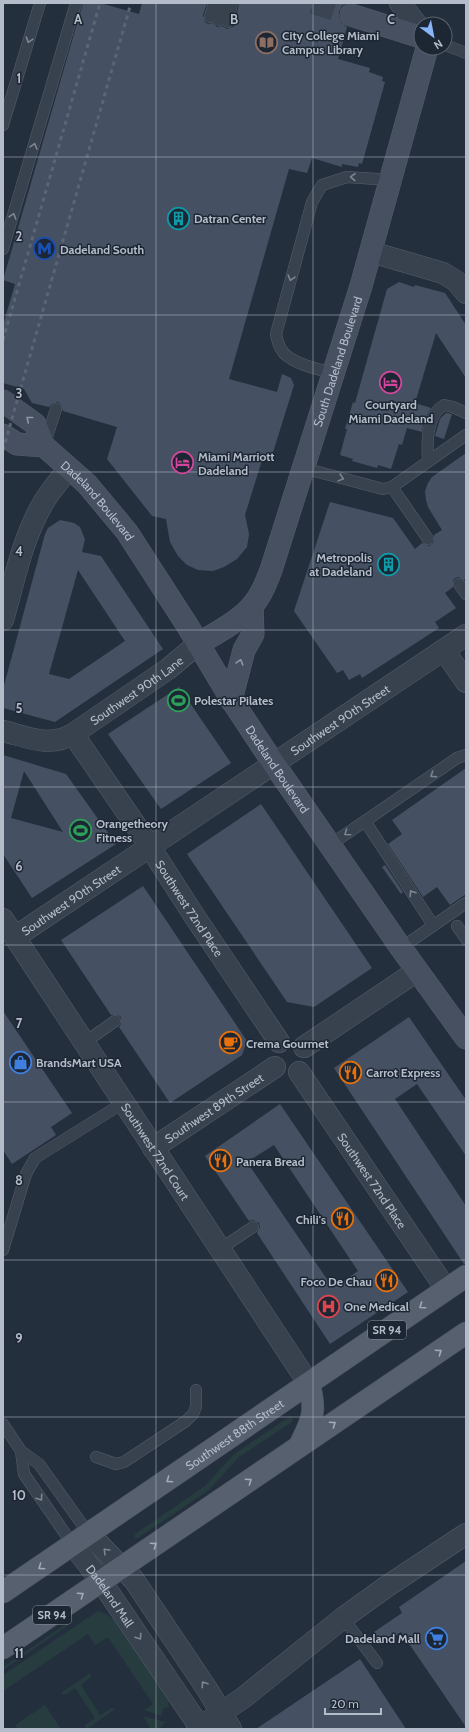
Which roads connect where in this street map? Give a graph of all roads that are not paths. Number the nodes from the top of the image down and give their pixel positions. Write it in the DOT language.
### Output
graph roads {
  1 [pos="40,3"];
  2 [pos="76,3"];
  3 [pos="214,3"];
  4 [pos="224,3"];
  5 [pos="232,3"];
  6 [pos="400,3"];
  7 [pos="418,3"];
  8 [pos="351,15"];
  9 [pos="422,16"];
  10 [pos="219,20"];
  11 [pos="413,20"];
  12 [pos="413,34"];
  13 [pos="453,48"];
  14 [pos="466,52"];
  15 [pos="425,56"];
  16 [pos="3,125"];
  17 [pos="391,180"];
  18 [pos="3,249"];
  19 [pos="371,252"];
  20 [pos="466,293"];
  21 [pos="332,373"];
  22 [pos="3,401"];
  23 [pos="56,410"];
  24 [pos="466,413"];
  25 [pos="3,435"];
  26 [pos="466,436"];
  27 [pos="44,446"];
  28 [pos="428,461"];
  29 [pos="70,468"];
  30 [pos="303,468"];
  31 [pos="392,487"];
  32 [pos="428,539"];
  33 [pos="459,584"];
  34 [pos="466,594"];
  35 [pos="252,606"];
  36 [pos="3,620"];
  37 [pos="466,635"];
  38 [pos="198,644"];
  39 [pos="444,650"];
  40 [pos="466,682"];
  41 [pos="231,700"];
  42 [pos="3,731"];
  43 [pos="73,734"];
  44 [pos="466,755"];
  45 [pos="274,764"];
  46 [pos="365,821"];
  47 [pos="330,845"];
  48 [pos="150,848"];
  49 [pos="466,903"];
  50 [pos="3,919"];
  51 [pos="433,925"];
  52 [pos="457,926"];
  53 [pos="15,937"];
  54 [pos="466,939"];
  55 [pos="400,948"];
  56 [pos="417,971"];
  57 [pos="115,1021"];
  58 [pos="466,1038"];
  59 [pos="279,1042"];
  60 [pos="84,1043"];
  61 [pos="304,1047"];
  62 [pos="275,1068"];
  63 [pos="299,1072"];
  64 [pos="123,1103"];
  65 [pos="153,1148"];
  66 [pos="252,1227"];
  67 [pos="220,1249"];
  68 [pos="3,1250"];
  69 [pos="466,1276"];
  70 [pos="446,1289"];
  71 [pos="466,1333"];
  72 [pos="309,1384"];
  73 [pos="196,1390"];
  74 [pos="3,1424"];
  75 [pos="300,1446"];
  76 [pos="21,1451"];
  77 [pos="96,1458"];
  78 [pos="466,1534"];
  79 [pos="81,1540"];
  80 [pos="122,1567"];
  81 [pos="101,1581"];
  82 [pos="3,1592"];
  83 [pos="343,1618"];
  84 [pos="3,1648"];
  85 [pos="377,1663"];
  86 [pos="226,1721"];
  87 [pos="199,1728"];
  1 -- 16 [label="lane, one-way"];
  18 -- 2 [label="lane, one-way"];
  3 -- 10 [label="lane"];
  4 -- 10 [label="lane"];
  5 -- 10 [label="lane"];
  6 -- 11 [label="street"];
  7 -- 9 [label="street"];
  8 -- 12 [label="street"];
  13 -- 14 [label="lane"];
  15 -- 17 [label="street, South Dadeland Boulevard"];
  17 -- 19 [label="street, South Dadeland Boulevard"];
  17 -- 21 [label="lane, one-way"];
  19 -- 20 [label="street"];
  19 -- 21 [label="street, South Dadeland Boulevard"];
  21 -- 30 [label="street, South Dadeland Boulevard"];
  27 -- 22 [label="street, Dadeland Boulevard, one-way"];
  23 -- 27 [label="lane"];
  24 -- 28 [label="lane"];
  25 -- 27 [label="street"];
  26 -- 28 [label="lane"];
  27 -- 29 [label="street, Dadeland Boulevard"];
  28 -- 31 [label="lane"];
  29 -- 36 [label="street"];
  29 -- 38 [label="street, Dadeland Boulevard"];
  30 -- 31 [label="lane, one-way"];
  30 -- 35 [label="street, South Dadeland Boulevard"];
  31 -- 32 [label="lane"];
  33 -- 34 [label="lane"];
  35 -- 38 [label="street, South Dadeland Boulevard"];
  41 -- 35 [label="street, one-way"];
  37 -- 39 [label="street, Southwest 90th Street"];
  38 -- 41 [label="street, Dadeland Boulevard"];
  38 -- 43 [label="street, Southwest 90th Lane"];
  39 -- 40 [label="street"];
  39 -- 45 [label="street, Southwest 90th Street"];
  41 -- 45 [label="street, Dadeland Boulevard"];
  42 -- 43 [label="street"];
  43 -- 48 [label="street, Southwest 72nd Place"];
  44 -- 46 [label="lane, one-way"];
  45 -- 47 [label="street, Dadeland Boulevard"];
  45 -- 48 [label="street, Southwest 90th Street"];
  46 -- 47 [label="lane, one-way"];
  51 -- 46 [label="lane, one-way"];
  47 -- 55 [label="street, Dadeland Boulevard"];
  48 -- 53 [label="street, Southwest 90th Street"];
  48 -- 59 [label="street, Southwest 72nd Place"];
  49 -- 51 [label="lane"];
  50 -- 53 [label="street, Southwest 72nd Court"];
  51 -- 55 [label="lane"];
  52 -- 54 [label="lane"];
  53 -- 60 [label="street, Southwest 72nd Court"];
  55 -- 56 [label="street, Dadeland Boulevard"];
  56 -- 58 [label="street, Dadeland Boulevard"];
  56 -- 61 [label="street"];
  57 -- 60 [label="lane"];
  59 -- 61 [label="street"];
  59 -- 62 [label="street"];
  60 -- 64 [label="street, Southwest 72nd Court"];
  61 -- 63 [label="street"];
  62 -- 63 [label="street"];
  62 -- 65 [label="street, Southwest 89th Street"];
  63 -- 70 [label="street, Southwest 72nd Place"];
  64 -- 65 [label="street, Southwest 72nd Court"];
  64 -- 68 [label="lane"];
  65 -- 67 [label="street, Southwest 72nd Court"];
  66 -- 67 [label="lane"];
  67 -- 72 [label="street, Southwest 72nd Court"];
  69 -- 70 [label="main road, Southwest 88th Street / SR 94"];
  70 -- 72 [label="main road, Southwest 88th Street / SR 94, one-way"];
  75 -- 71 [label="main road, SR 94, one-way"];
  72 -- 75 [label="main road"];
  72 -- 79 [label="main road, Southwest 88th Street / SR 94, one-way"];
  73 -- 77 [label="lane"];
  74 -- 76 [label="lane"];
  80 -- 75 [label="main road, SR 94, one-way"];
  76 -- 79 [label="lane"];
  76 -- 79 [label="lane, one-way"];
  78 -- 83 [label="street, Dadeland Mall"];
  80 -- 79 [label="street, Dadeland Mall, one-way"];
  79 -- 81 [label="street, Dadeland Mall"];
  79 -- 82 [label="main road, Southwest 88th Street / SR 94, one-way"];
  80 -- 81 [label="main road, SR 94"];
  86 -- 80 [label="street, Dadeland Mall, one-way"];
  84 -- 81 [label="main road, SR 94, one-way"];
  81 -- 87 [label="street, Dadeland Mall, one-way"];
  83 -- 85 [label="lane"];
  83 -- 86 [label="street, Dadeland Mall"];
  86 -- 87 [label="street, Dadeland Mall"];
}
